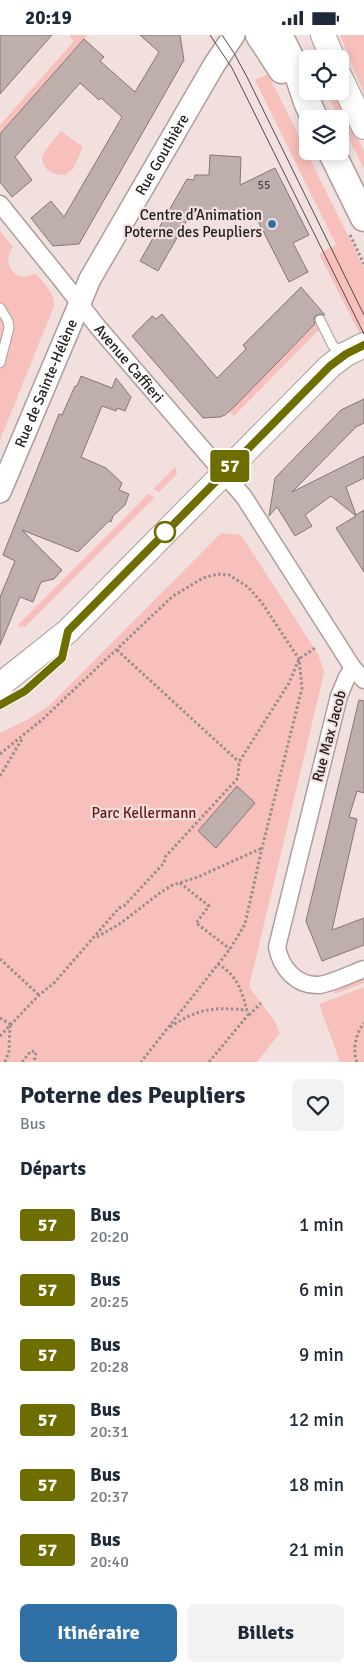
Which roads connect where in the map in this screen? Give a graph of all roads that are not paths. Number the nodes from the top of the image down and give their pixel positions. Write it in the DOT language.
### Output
graph roads {
  1 [pos="234,35"];
  2 [pos="258,35"];
  3 [pos="280,35"];
  4 [pos="323,35"];
  5 [pos="329,50"];
  6 [pos="349,96"];
  7 [pos="311,110"];
  8 [pos="364,127"];
  9 [pos="335,160"];
  10 [pos="0,204"];
  11 [pos="364,218"];
  12 [pos="79,303"];
  13 [pos="0,308"];
  14 [pos="320,320"];
  15 [pos="355,350"];
  16 [pos="0,363"];
  17 [pos="223,473"];
  18 [pos="0,492"];
  19 [pos="68,631"];
  20 [pos="353,668"];
  21 [pos="3,678"];
  22 [pos="364,680"];
  23 [pos="0,705"];
  24 [pos="364,969"];
  1 -- 12 [label="street, Rue Gouthière"];
  2 -- 7 [label="main road"];
  3 -- 7 [label="main road"];
  4 -- 5 [label="main road"];
  6 -- 8 [label="main road"];
  9 -- 11 [label="main road"];
  10 -- 12 [label="street, Avenue Caffieri"];
  12 -- 17 [label="street, Avenue Caffieri"];
  12 -- 18 [label="street, Rue de Sainte-Hélène"];
  13 -- 16 [label="lane"];
  14 -- 15 [label="lane"];
  15 -- 17 [label="main road"];
  17 -- 19 [label="main road"];
  17 -- 20 [label="street"];
  19 -- 21 [label="main road"];
  19 -- 23 [label="lane"];
  20 -- 22 [label="street"];
  20 -- 24 [label="street, Rue Max Jacob"];
}
